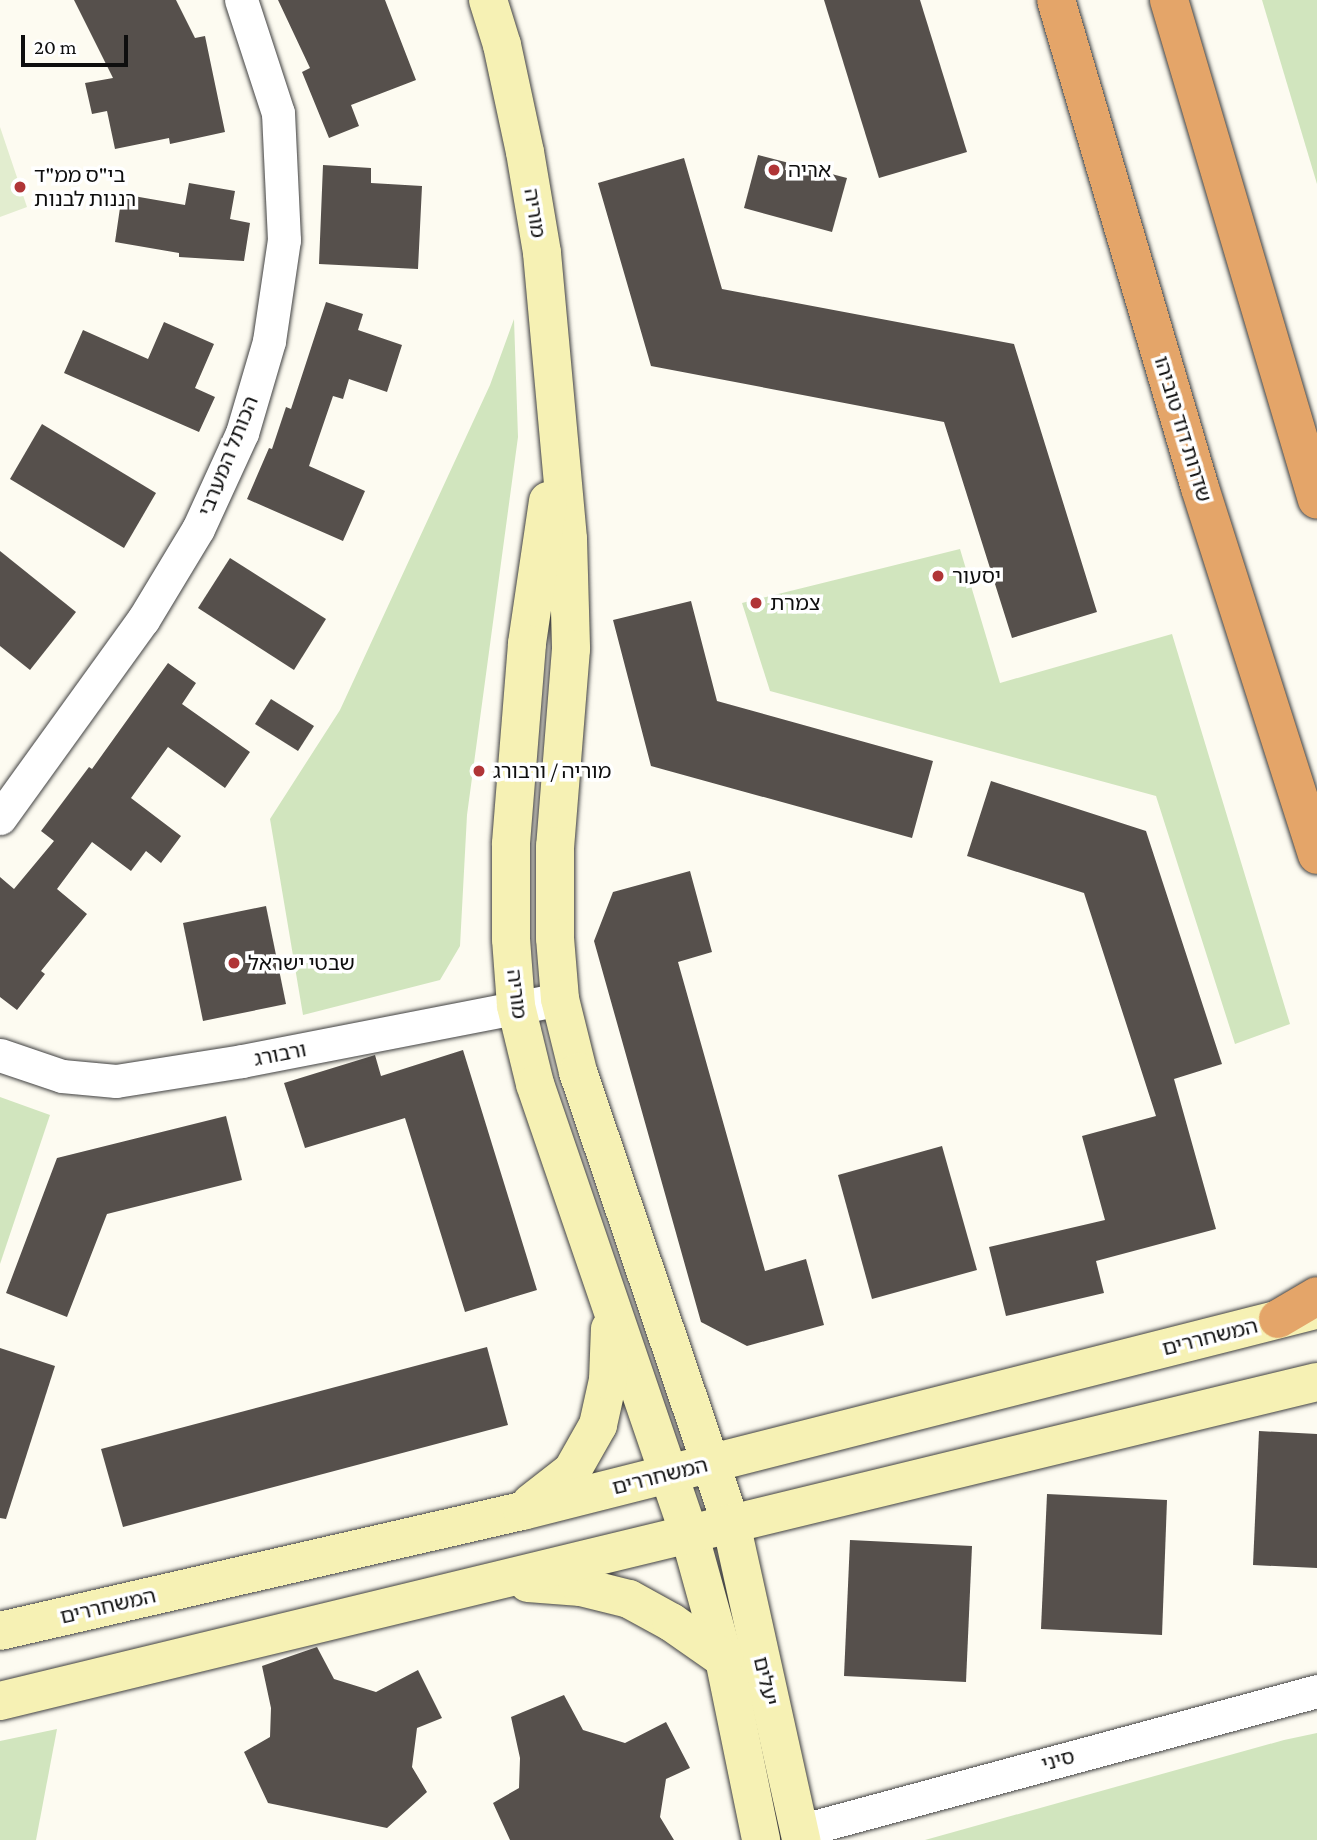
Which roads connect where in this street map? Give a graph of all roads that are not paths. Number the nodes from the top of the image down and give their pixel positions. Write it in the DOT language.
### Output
graph roads {
  1 [pos="241,0"];
  2 [pos="488,0"];
  3 [pos="1056,0"];
  4 [pos="1169,0"];
  5 [pos="556,429"];
  6 [pos="1317,500"];
  7 [pos="0,818"];
  8 [pos="1317,855"];
  9 [pos="560,999"];
  10 [pos="516,1006"];
  11 [pos="0,1055"];
  12 [pos="1317,1296"];
  13 [pos="610,1306"];
  14 [pos="1317,1309"];
  15 [pos="1278,1319"];
  16 [pos="1317,1382"];
  17 [pos="711,1464"];
  18 [pos="667,1474"];
  19 [pos="522,1511"];
  20 [pos="731,1523"];
  21 [pos="690,1533"];
  22 [pos="494,1580"];
  23 [pos="0,1631"];
  24 [pos="724,1659"];
  25 [pos="1317,1691"];
  26 [pos="0,1701"];
  27 [pos="800,1835"];
  28 [pos="761,1840"];
  1 -- 7 [label="street, הכותל המערבי"];
  2 -- 5 [label="street, מוריה"];
  3 -- 8 [label="highway, שדרות דוד טוביהו"];
  4 -- 6 [label="highway"];
  5 -- 9 [label="street, מוריה"];
  5 -- 10 [label="street, מוריה"];
  9 -- 10 [label="street, ורבורג"];
  9 -- 17 [label="street, מוריה"];
  10 -- 11 [label="street, ורבורג"];
  10 -- 13 [label="street, מוריה"];
  12 -- 15 [label="highway"];
  13 -- 18 [label="street, מוריה"];
  13 -- 19 [label="street"];
  14 -- 15 [label="street, המשחררים"];
  15 -- 17 [label="street, המשחררים"];
  16 -- 20 [label="street"];
  17 -- 18 [label="street, המשחררים"];
  17 -- 20 [label="street, מוריה"];
  18 -- 19 [label="street, המשחררים"];
  18 -- 21 [label="street, מוריה"];
  19 -- 23 [label="street, המשחררים"];
  20 -- 21 [label="street"];
  20 -- 27 [label="street, יעלים"];
  21 -- 22 [label="street"];
  21 -- 24 [label="street, יעלים"];
  22 -- 24 [label="street"];
  22 -- 26 [label="street"];
  24 -- 28 [label="street, יעלים"];
  25 -- 27 [label="street, סיני"];
}
